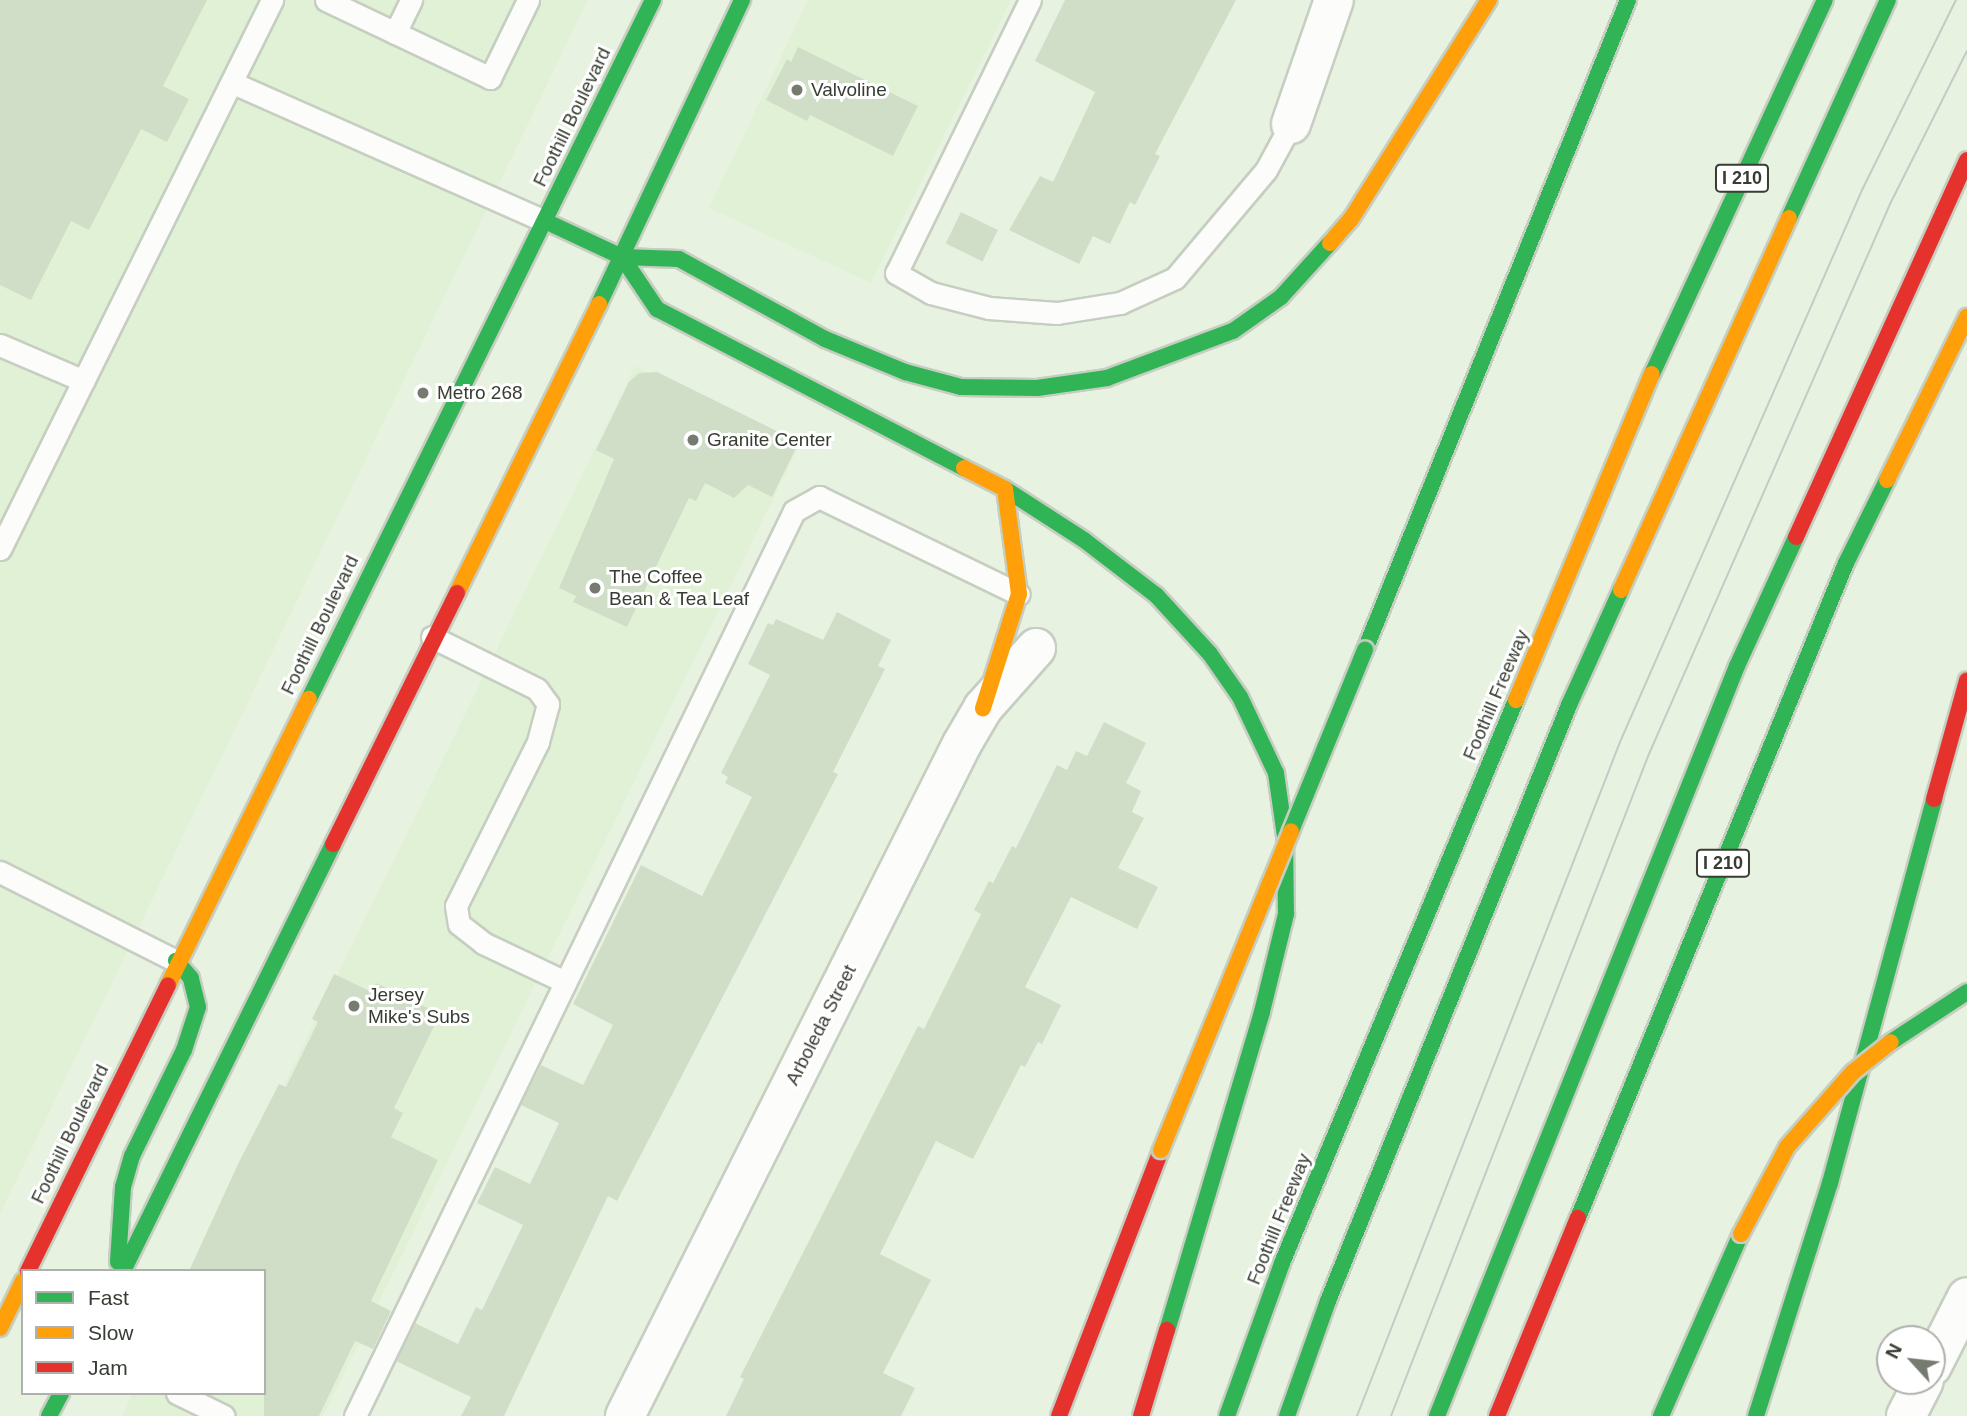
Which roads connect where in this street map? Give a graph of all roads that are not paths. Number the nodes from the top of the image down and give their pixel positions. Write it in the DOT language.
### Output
graph roads {
  1 [pos="272,0"];
  2 [pos="326,0"];
  3 [pos="411,0"];
  4 [pos="528,0"];
  5 [pos="653,0"];
  6 [pos="742,0"];
  7 [pos="1030,0"];
  8 [pos="1334,0"];
  9 [pos="1489,0"];
  10 [pos="1628,0"];
  11 [pos="1825,0"];
  12 [pos="1888,0"];
  13 [pos="395,33"];
  14 [pos="233,83"];
  15 [pos="1291,124"];
  16 [pos="1967,160"];
  17 [pos="545,221"];
  18 [pos="622,257"];
  19 [pos="1967,317"];
  20 [pos="0,345"];
  21 [pos="84,381"];
  22 [pos="1005,489"];
  23 [pos="0,549"];
  24 [pos="1019,594"];
  25 [pos="432,637"];
  26 [pos="1037,648"];
  27 [pos="1967,680"];
  28 [pos="983,708"];
  29 [pos="0,872"];
  30 [pos="176,961"];
  31 [pos="565,982"];
  32 [pos="1967,992"];
  33 [pos="29,1269"];
  34 [pos="120,1269"];
  35 [pos="121,1269"];
  36 [pos="21,1285"];
  37 [pos="1967,1297"];
  38 [pos="0,1328"];
  39 [pos="1946,1338"];
  40 [pos="60,1395"];
  41 [pos="181,1395"];
  42 [pos="1917,1395"];
  43 [pos="49,1416"];
  44 [pos="224,1416"];
  45 [pos="355,1416"];
  46 [pos="625,1416"];
  47 [pos="1059,1416"];
  48 [pos="1141,1416"];
  49 [pos="1227,1416"];
  50 [pos="1287,1416"];
  51 [pos="1437,1416"];
  52 [pos="1497,1416"];
  53 [pos="1661,1416"];
  54 [pos="1756,1416"];
  55 [pos="1906,1416"];
  1 -- 14 [label="lane"];
  2 -- 13 [label="lane"];
  3 -- 13 [label="lane"];
  4 -- 13 [label="lane"];
  5 -- 17 [label="main road, Foothill Boulevard"];
  6 -- 18 [label="main road"];
  7 -- 15 [label="lane"];
  8 -- 15 [label="street"];
  9 -- 18 [label="main road"];
  10 -- 47 [label="main road, bridge"];
  11 -- 49 [label="main road, Foothill Freeway / I 210"];
  12 -- 50 [label="main road"];
  14 -- 17 [label="lane"];
  14 -- 21 [label="lane"];
  16 -- 51 [label="main road"];
  17 -- 18 [label="main road"];
  17 -- 30 [label="main road, Foothill Boulevard"];
  18 -- 22 [label="main road"];
  18 -- 25 [label="main road"];
  19 -- 52 [label="main road, I 210"];
  20 -- 21 [label="lane"];
  21 -- 23 [label="lane"];
  22 -- 24 [label="main road"];
  22 -- 48 [label="main road"];
  24 -- 28 [label="main road"];
  24 -- 31 [label="lane"];
  25 -- 31 [label="lane"];
  25 -- 35 [label="main road"];
  26 -- 28 [label="street, Arboleda Street"];
  27 -- 54 [label="main road"];
  28 -- 46 [label="street, Arboleda Street"];
  29 -- 30 [label="lane"];
  30 -- 33 [label="main road, Foothill Boulevard"];
  30 -- 34 [label="main road"];
  31 -- 45 [label="lane"];
  32 -- 53 [label="main road, bridge"];
  36 -- 38 [label="main road"];
  37 -- 39 [label="street"];
  40 -- 43 [label="main road"];
  41 -- 44 [label="lane"];
  42 -- 55 [label="street"];
}
